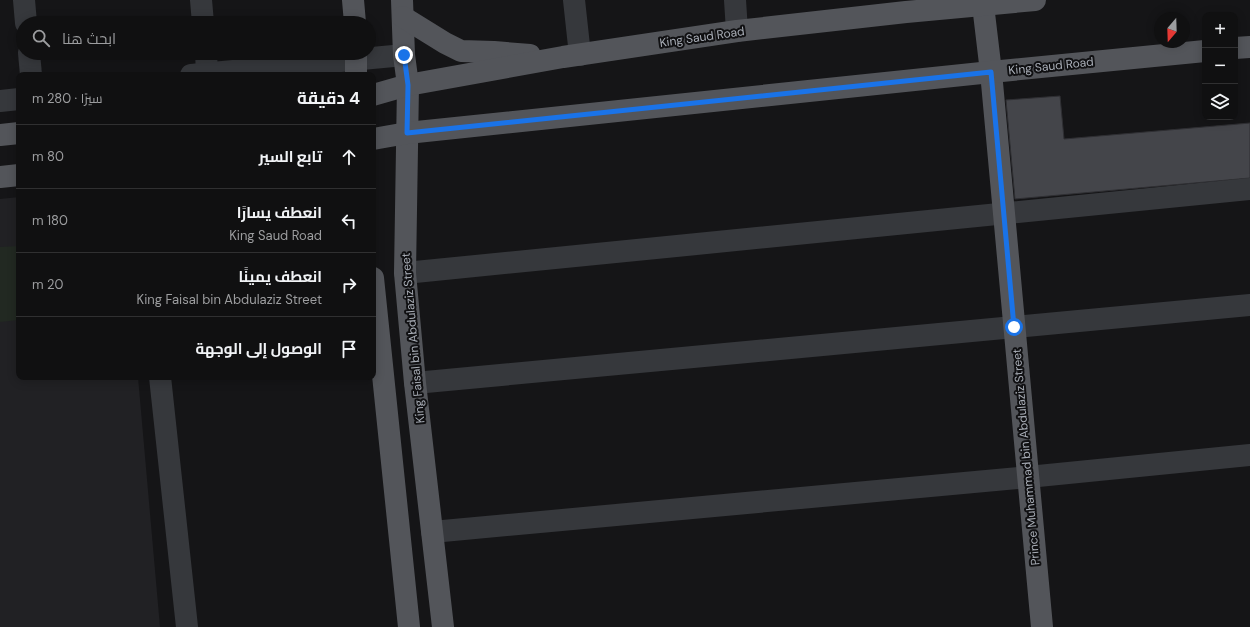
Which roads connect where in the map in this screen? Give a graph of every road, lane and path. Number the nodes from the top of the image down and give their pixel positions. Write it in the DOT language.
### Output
graph roads {
  1 [pos="24,0"];
  2 [pos="201,0"];
  3 [pos="353,0"];
  4 [pos="574,0"];
  5 [pos="735,0"];
  6 [pos="1035,0"];
  7 [pos="983,5"];
  8 [pos="906,6"];
  9 [pos="402,8"];
  10 [pos="25,16"];
  11 [pos="202,16"];
  12 [pos="354,16"];
  13 [pos="737,31"];
  14 [pos="1250,47"];
  15 [pos="1238,48"];
  16 [pos="1202,51"];
  17 [pos="404,55"];
  18 [pos="572,56"];
  19 [pos="376,59"];
  20 [pos="30,60"];
  21 [pos="370,60"];
  22 [pos="356,62"];
  23 [pos="201,67"];
  24 [pos="31,72"];
  25 [pos="991,72"];
  26 [pos="408,85"];
  27 [pos="376,94"];
  28 [pos="16,99"];
  29 [pos="0,101"];
  30 [pos="16,133"];
  31 [pos="407,133"];
  32 [pos="0,135"];
  33 [pos="376,138"];
  34 [pos="16,176"];
  35 [pos="0,177"];
  36 [pos="1250,189"];
  37 [pos="1004,214"];
  38 [pos="405,273"];
  39 [pos="1250,306"];
  40 [pos="376,307"];
  41 [pos="1014,327"];
  42 [pos="160,380"];
  43 [pos="415,382"];
  44 [pos="1250,455"];
  45 [pos="1028,477"];
  46 [pos="432,532"];
  47 [pos="187,627"];
  48 [pos="409,627"];
  49 [pos="443,627"];
  50 [pos="1042,627"];
  1 -- 10 [label="street"];
  2 -- 11 [label="street"];
  3 -- 12 [label="main road"];
  4 -- 18 [label="street"];
  5 -- 13 [label="street"];
  6 -- 7 [label="main road, King Saud Road"];
  7 -- 8 [label="main road, King Saud Road"];
  7 -- 25 [label="main road, Prince Muhammad bin Abdulaziz Street"];
  8 -- 13 [label="main road, King Saud Road"];
  9 -- 17 [label="main road, King Faisal bin Abdulaziz Street"];
  9 -- 18 [label="main road"];
  13 -- 18 [label="main road, King Saud Road"];
  14 -- 15 [label="main road"];
  16 -- 25 [label="main road, King Saud Road"];
  17 -- 19 [label="street"];
  17 -- 26 [label="main road, King Faisal bin Abdulaziz Street"];
  18 -- 26 [label="main road, King Saud Road"];
  20 -- 24 [label="street"];
  21 -- 22 [label="street"];
  22 -- 23 [label="street"];
  25 -- 31 [label="main road, King Saud Road"];
  25 -- 37 [label="main road, Prince Muhammad bin Abdulaziz Street"];
  26 -- 27 [label="main road, King Saud Road"];
  26 -- 31 [label="main road, King Faisal bin Abdulaziz Street"];
  28 -- 29 [label="street"];
  30 -- 32 [label="main road"];
  31 -- 33 [label="main road, King Saud Road"];
  31 -- 38 [label="main road, King Faisal bin Abdulaziz Street"];
  34 -- 35 [label="main road"];
  36 -- 37 [label="street"];
  37 -- 38 [label="street"];
  37 -- 41 [label="main road, Prince Muhammad bin Abdulaziz Street"];
  38 -- 43 [label="main road, King Faisal bin Abdulaziz Street"];
  39 -- 41 [label="street"];
  40 -- 48 [label="main road"];
  41 -- 43 [label="street"];
  41 -- 45 [label="main road, Prince Muhammad bin Abdulaziz Street"];
  42 -- 47 [label="street"];
  43 -- 46 [label="main road, King Faisal bin Abdulaziz Street"];
  44 -- 45 [label="street"];
  45 -- 46 [label="street"];
  45 -- 50 [label="main road, Prince Muhammad bin Abdulaziz Street"];
  46 -- 49 [label="main road, King Faisal bin Abdulaziz Street"];
}
